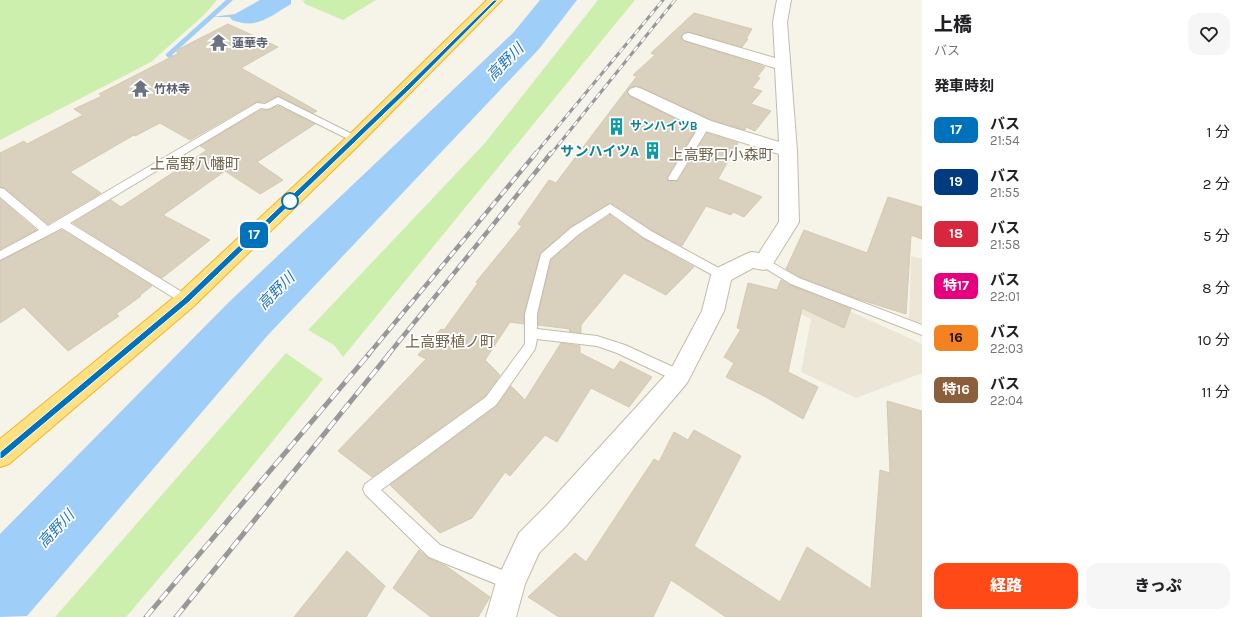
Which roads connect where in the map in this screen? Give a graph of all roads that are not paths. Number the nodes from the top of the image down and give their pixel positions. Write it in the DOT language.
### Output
graph roads {
  1 [pos="495,0"];
  2 [pos="784,0"];
  3 [pos="689,37"];
  4 [pos="783,65"];
  5 [pos="636,92"];
  6 [pos="704,125"];
  7 [pos="354,139"];
  8 [pos="788,151"];
  9 [pos="672,178"];
  10 [pos="0,191"];
  11 [pos="62,223"];
  12 [pos="47,231"];
  13 [pos="0,256"];
  14 [pos="764,262"];
  15 [pos="722,275"];
  16 [pos="186,300"];
  17 [pos="922,330"];
  18 [pos="531,333"];
  19 [pos="679,376"];
  20 [pos="0,455"];
  21 [pos="511,582"];
  22 [pos="501,617"];
  1 -- 7 [label="highway"];
  2 -- 4 [label="street"];
  3 -- 4 [label="street"];
  4 -- 8 [label="street"];
  5 -- 6 [label="street"];
  6 -- 8 [label="street"];
  6 -- 9 [label="lane"];
  7 -- 11 [label="lane"];
  7 -- 16 [label="highway"];
  8 -- 14 [label="street"];
  10 -- 12 [label="lane"];
  11 -- 12 [label="lane"];
  11 -- 16 [label="lane"];
  12 -- 13 [label="lane"];
  14 -- 15 [label="street"];
  14 -- 17 [label="lane"];
  15 -- 18 [label="lane"];
  15 -- 19 [label="street"];
  16 -- 20 [label="highway"];
  18 -- 19 [label="lane"];
  18 -- 21 [label="lane"];
  19 -- 21 [label="street"];
  21 -- 22 [label="street"];
}
